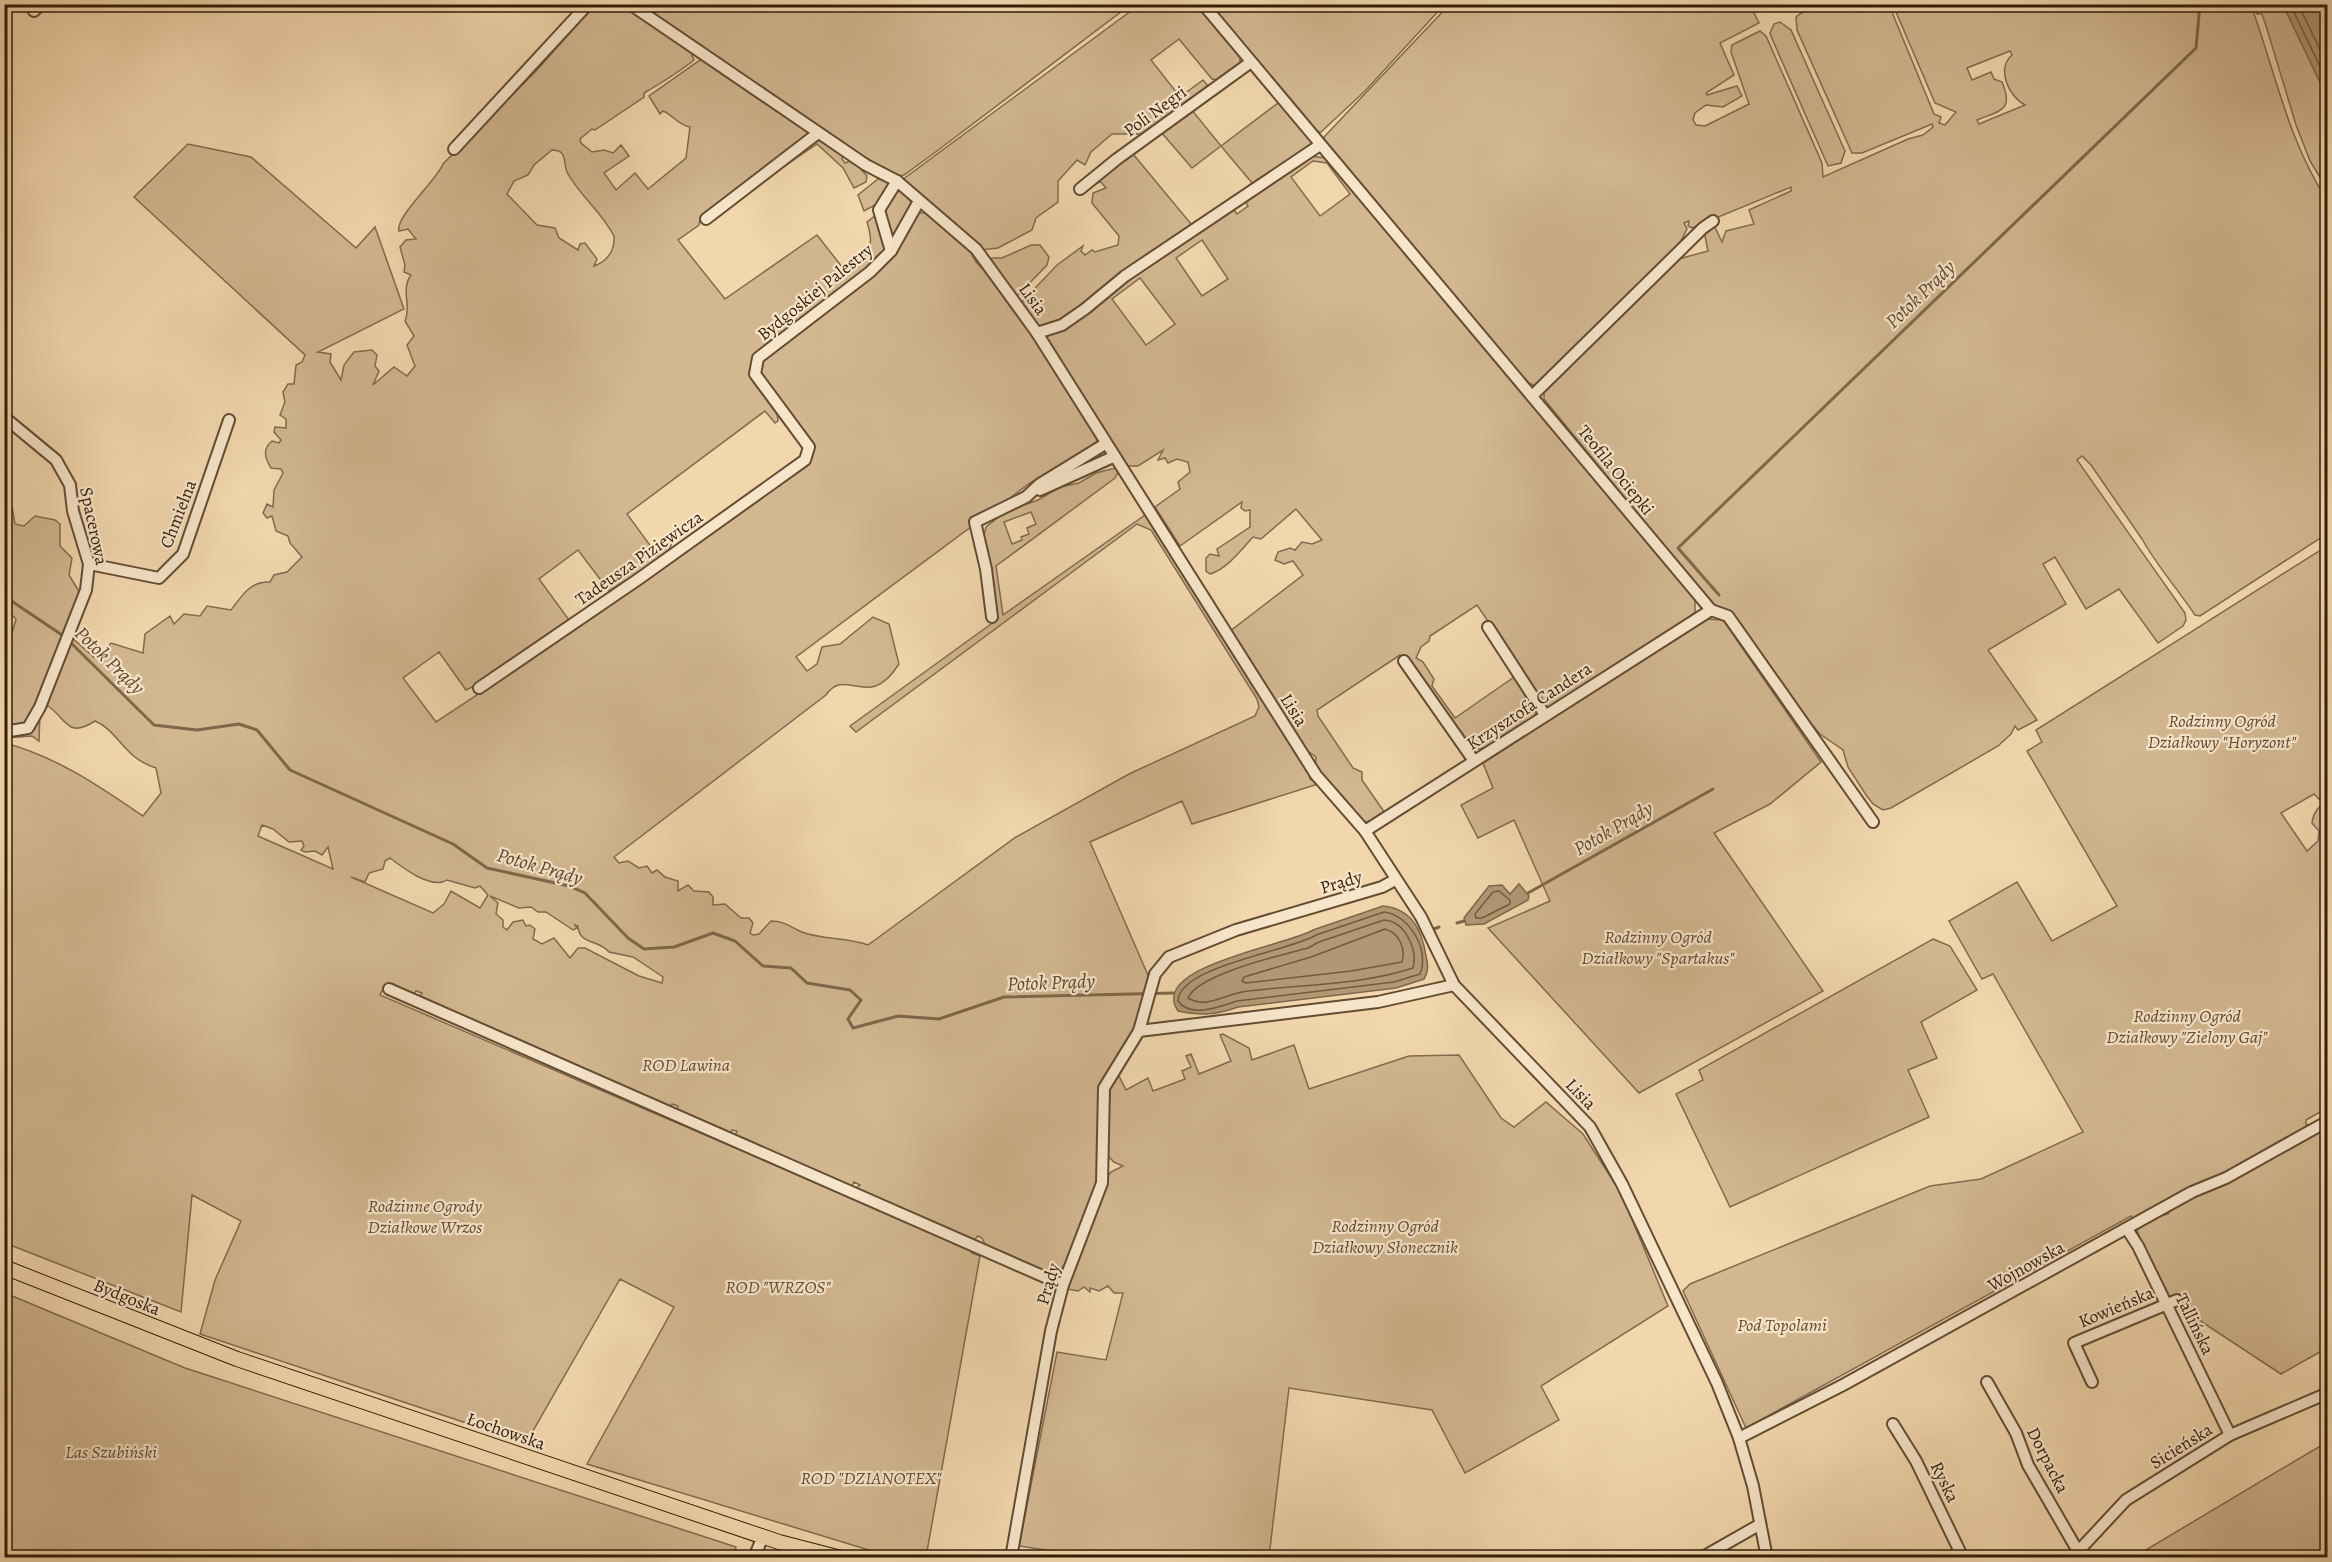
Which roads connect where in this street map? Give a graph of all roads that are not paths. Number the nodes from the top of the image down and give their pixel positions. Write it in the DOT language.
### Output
graph roads {
  1 [pos="588,4"];
  2 [pos="630,4"];
  3 [pos="1203,4"];
  4 [pos="1251,62"];
  5 [pos="818,133"];
  6 [pos="1320,145"];
  7 [pos="454,149"];
  8 [pos="897,182"];
  9 [pos="1080,189"];
  10 [pos="919,201"];
  11 [pos="706,219"];
  12 [pos="1713,221"];
  13 [pos="891,251"];
  14 [pos="1037,333"];
  15 [pos="1533,395"];
  16 [pos="4,417"];
  17 [pos="229,420"];
  18 [pos="1105,444"];
  19 [pos="809,447"];
  20 [pos="1113,457"];
  21 [pos="1026,497"];
  22 [pos="89,564"];
  23 [pos="1711,610"];
  24 [pos="992,617"];
  25 [pos="1488,627"];
  26 [pos="1404,661"];
  27 [pos="479,688"];
  28 [pos="1545,715"];
  29 [pos="4,732"];
  30 [pos="1474,761"];
  31 [pos="1872,822"];
  32 [pos="1365,831"];
  33 [pos="1395,880"];
  34 [pos="1454,985"];
  35 [pos="389,989"];
  36 [pos="1139,1031"];
  37 [pos="2328,1121"];
  38 [pos="2127,1229"];
  39 [pos="4,1267"];
  40 [pos="1063,1285"];
  41 [pos="2171,1302"];
  42 [pos="237,1359"];
  43 [pos="1987,1382"];
  44 [pos="2092,1382"];
  45 [pos="2328,1393"];
  46 [pos="1893,1424"];
  47 [pos="2230,1435"];
  48 [pos="1739,1438"];
  49 [pos="1759,1525"];
  50 [pos="763,1536"];
  51 [pos="2076,1555"];
  52 [pos="754,1557"];
  53 [pos="841,1557"];
  54 [pos="1011,1557"];
  55 [pos="1701,1557"];
  56 [pos="1767,1557"];
  57 [pos="1964,1557"];
  1 -- 7 [label="street"];
  2 -- 5 [label="street, Lisia"];
  3 -- 4 [label="street, Teofila Ociepki"];
  4 -- 6 [label="street, Teofila Ociepki"];
  4 -- 9 [label="street, Poli Negri"];
  5 -- 8 [label="street, Lisia"];
  5 -- 11 [label="street"];
  6 -- 14 [label="street"];
  6 -- 15 [label="street, Teofila Ociepki"];
  8 -- 10 [label="street, Lisia"];
  8 -- 13 [label="street"];
  10 -- 13 [label="street, Bydgoskiej Palestry"];
  10 -- 14 [label="street, Lisia"];
  12 -- 15 [label="street"];
  13 -- 19 [label="street, Bydgoskiej Palestry"];
  14 -- 18 [label="street, Lisia"];
  15 -- 23 [label="street, Teofila Ociepki"];
  16 -- 22 [label="street, Spacerowa"];
  17 -- 22 [label="street, Chmielna"];
  18 -- 20 [label="street, Lisia"];
  18 -- 21 [label="street"];
  19 -- 27 [label="street, Tadeusza Piziewicza"];
  20 -- 21 [label="street"];
  20 -- 32 [label="street, Lisia"];
  21 -- 24 [label="street"];
  22 -- 29 [label="street, Spacerowa"];
  23 -- 28 [label="street, Krzysztofa Candera"];
  23 -- 31 [label="street, Teofila Ociepki"];
  25 -- 28 [label="street"];
  26 -- 30 [label="street"];
  28 -- 30 [label="street, Krzysztofa Candera"];
  30 -- 32 [label="street, Krzysztofa Candera"];
  32 -- 33 [label="street, Lisia"];
  33 -- 34 [label="street, Lisia"];
  33 -- 36 [label="street, Prądy"];
  34 -- 36 [label="street"];
  34 -- 48 [label="street, Lisia"];
  35 -- 40 [label="street"];
  36 -- 40 [label="street, Prądy"];
  37 -- 38 [label="street, Wojnowska"];
  38 -- 41 [label="street, Tallińska"];
  38 -- 48 [label="street, Wojnowska"];
  39 -- 42 [label="main road, Bydgoska"];
  40 -- 54 [label="street, Prądy"];
  41 -- 44 [label="street, Kowieńska"];
  41 -- 47 [label="street, Tallińska"];
  42 -- 50 [label="main road, Łochowska"];
  43 -- 51 [label="street, Dorpacka"];
  45 -- 47 [label="street, Sicieńska"];
  46 -- 57 [label="street, Ryska"];
  47 -- 51 [label="street, Sicieńska"];
  48 -- 49 [label="street, Lisia"];
  49 -- 55 [label="street"];
  49 -- 56 [label="street, Lisia"];
  50 -- 52 [label="street"];
  50 -- 53 [label="main road, Łochowska"];
}
